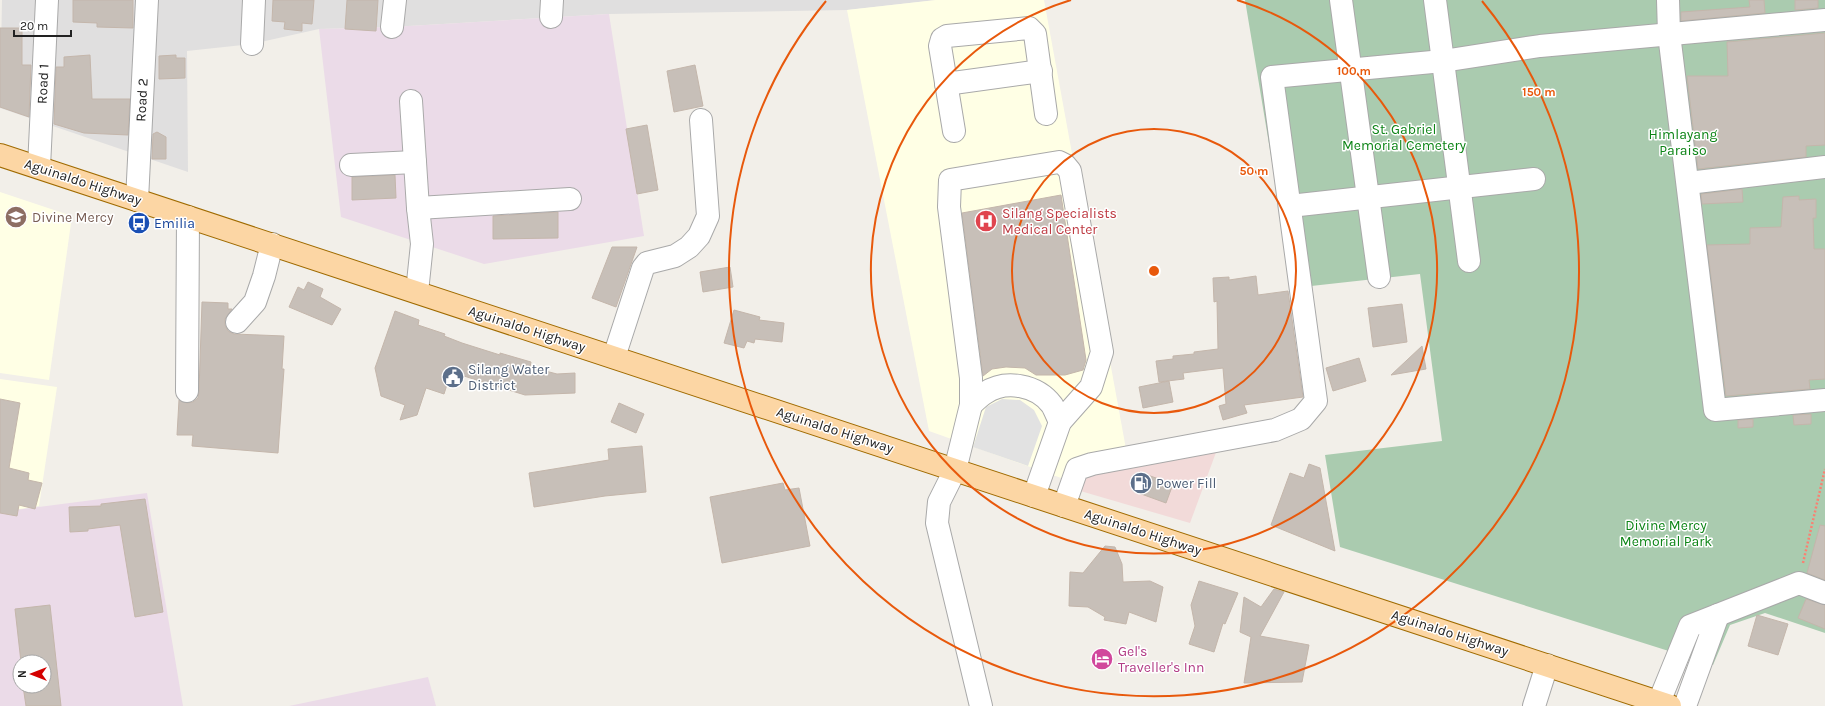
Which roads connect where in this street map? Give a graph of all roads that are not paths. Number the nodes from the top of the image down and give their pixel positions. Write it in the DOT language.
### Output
graph roads {
  1 [pos="46,0"];
  2 [pos="147,0"];
  3 [pos="254,0"];
  4 [pos="395,0"];
  5 [pos="1341,0"];
  6 [pos="1435,0"];
  7 [pos="1668,0"];
  8 [pos="1825,20"];
  9 [pos="392,27"];
  10 [pos="1669,34"];
  11 [pos="252,44"];
  12 [pos="1443,61"];
  13 [pos="1350,70"];
  14 [pos="1041,71"];
  15 [pos="946,84"];
  16 [pos="411,102"];
  17 [pos="1046,114"];
  18 [pos="701,120"];
  19 [pos="954,131"];
  20 [pos="0,154"];
  21 [pos="415,162"];
  22 [pos="351,165"];
  23 [pos="1825,167"];
  24 [pos="39,168"];
  25 [pos="1534,179"];
  26 [pos="1688,183"];
  27 [pos="1459,187"];
  28 [pos="1368,197"];
  29 [pos="570,199"];
  30 [pos="137,200"];
  31 [pos="1290,206"];
  32 [pos="418,208"];
  33 [pos="188,217"];
  34 [pos="272,244"];
  35 [pos="1469,261"];
  36 [pos="1379,277"];
  37 [pos="417,292"];
  38 [pos="237,322"];
  39 [pos="614,357"];
  40 [pos="187,391"];
  41 [pos="1825,400"];
  42 [pos="971,405"];
  43 [pos="1060,422"];
  44 [pos="955,470"];
  45 [pos="1034,496"];
  46 [pos="1064,506"];
  47 [pos="1825,593"];
  48 [pos="1718,615"];
  49 [pos="1547,665"];
  50 [pos="1665,704"];
  51 [pos="981,706"];
  52 [pos="1534,706"];
  53 [pos="1685,706"];
  1 -- 24 [label="street, Road 1"];
  2 -- 30 [label="street, Road 2"];
  3 -- 11 [label="street"];
  4 -- 9 [label="street"];
  5 -- 13 [label="street"];
  6 -- 12 [label="street"];
  7 -- 10 [label="street"];
  8 -- 10 [label="street"];
  10 -- 12 [label="street"];
  10 -- 26 [label="street"];
  12 -- 13 [label="street"];
  12 -- 27 [label="street"];
  13 -- 28 [label="street"];
  13 -- 31 [label="street"];
  14 -- 15 [label="street"];
  14 -- 15 [label="street"];
  14 -- 17 [label="street"];
  15 -- 19 [label="street"];
  16 -- 21 [label="street"];
  18 -- 39 [label="street"];
  20 -- 24 [label="main road, Aguinaldo Highway"];
  21 -- 22 [label="street"];
  21 -- 32 [label="street"];
  23 -- 26 [label="street"];
  24 -- 30 [label="main road, Aguinaldo Highway"];
  25 -- 27 [label="street"];
  26 -- 41 [label="street"];
  27 -- 28 [label="street"];
  27 -- 35 [label="street"];
  28 -- 31 [label="street"];
  28 -- 36 [label="street"];
  29 -- 32 [label="street"];
  30 -- 33 [label="main road, Aguinaldo Highway"];
  31 -- 46 [label="street"];
  32 -- 37 [label="street"];
  33 -- 34 [label="main road, Aguinaldo Highway"];
  33 -- 40 [label="street"];
  34 -- 37 [label="main road, Aguinaldo Highway"];
  34 -- 38 [label="street"];
  37 -- 39 [label="main road, Aguinaldo Highway"];
  39 -- 44 [label="main road, Aguinaldo Highway"];
  42 -- 43 [label="street"];
  42 -- 43 [label="street"];
  42 -- 44 [label="street"];
  43 -- 45 [label="street"];
  44 -- 45 [label="main road, Aguinaldo Highway"];
  44 -- 51 [label="street"];
  45 -- 46 [label="main road, Aguinaldo Highway"];
  46 -- 49 [label="main road, Aguinaldo Highway"];
  47 -- 48 [label="street"];
  48 -- 50 [label="street"];
  48 -- 53 [label="street"];
  49 -- 50 [label="main road, Aguinaldo Highway"];
  49 -- 52 [label="street"];
}
